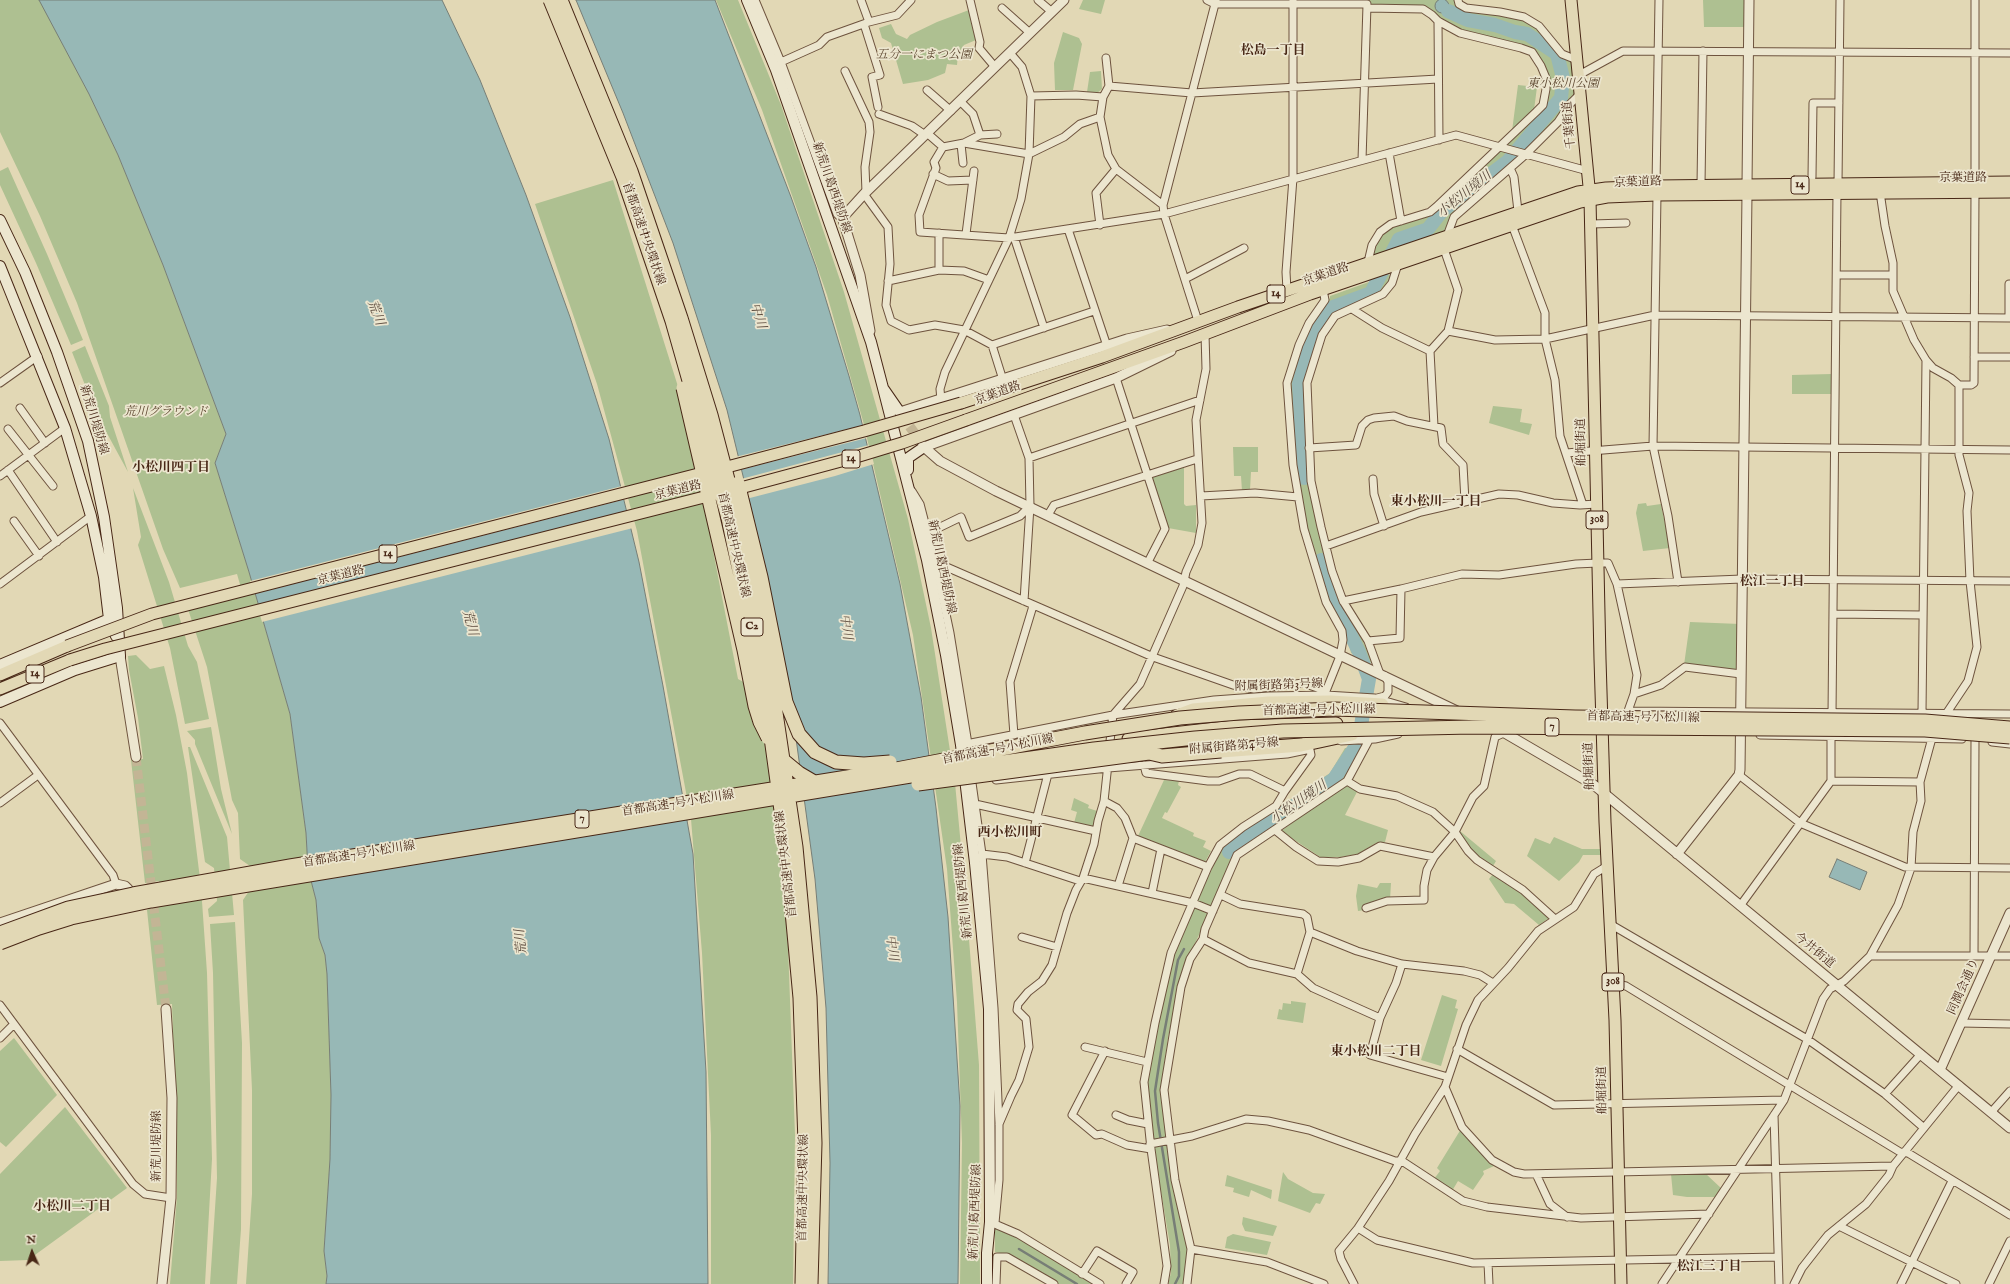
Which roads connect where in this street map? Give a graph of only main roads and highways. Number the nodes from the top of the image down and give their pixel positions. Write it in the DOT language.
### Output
graph roads {
  1 [pos="550,0"];
  2 [pos="561,0"];
  3 [pos="747,0"];
  4 [pos="1571,0"];
  5 [pos="2010,182"];
  6 [pos="1975,187"];
  7 [pos="1838,188"];
  8 [pos="1747,189"];
  9 [pos="1656,190"];
  10 [pos="2010,192"];
  11 [pos="1590,195"];
  12 [pos="0,220"];
  13 [pos="0,266"];
  14 [pos="669,314"];
  15 [pos="883,388"];
  16 [pos="901,413"];
  17 [pos="711,415"];
  18 [pos="924,446"];
  19 [pos="912,495"];
  20 [pos="104,577"];
  21 [pos="116,603"];
  22 [pos="113,621"];
  23 [pos="0,665"];
  24 [pos="0,675"];
  25 [pos="0,689"];
  26 [pos="0,702"];
  27 [pos="1404,707"];
  28 [pos="1168,719"];
  29 [pos="1387,728"];
  30 [pos="2010,728"];
  31 [pos="1301,731"];
  32 [pos="1456,731"];
  33 [pos="1416,732"];
  34 [pos="2010,737"];
  35 [pos="966,748"];
  36 [pos="1094,749"];
  37 [pos="1150,753"];
  38 [pos="0,933"];
  39 [pos="0,943"];
  40 [pos="802,1284"];
  41 [pos="811,1284"];
  42 [pos="987,1284"];
  43 [pos="1621,1284"];
  1 -- 14 [label="highway, 首都高速中央環状線 / C2, bridge"];
  2 -- 17 [label="highway, 首都高速中央環状線 / C2, bridge"];
  3 -- 15 [label="main road, 新荒川葛西堤防線"];
  4 -- 11 [label="main road, 千葉街道"];
  5 -- 6 [label="main road, 京葉道路 / 14"];
  6 -- 7 [label="main road, 京葉道路 / 14"];
  6 -- 7 [label="main road, 京葉道路 / 14"];
  6 -- 10 [label="main road, 京葉道路 / 14"];
  7 -- 8 [label="main road, 京葉道路 / 14"];
  8 -- 9 [label="main road, 京葉道路 / 14"];
  8 -- 9 [label="main road, 京葉道路 / 14"];
  9 -- 11 [label="main road, 京葉道路 / 14"];
  11 -- 24 [label="main road, 京葉道路 / 14, bridge"];
  11 -- 25 [label="main road, 京葉道路 / 14, bridge"];
  11 -- 43 [label="main road, 船堀街道 / 308"];
  12 -- 21 [label="main road, 新荒川堤防線"];
  13 -- 20 [label="main road, 新荒川堤防線"];
  14 -- 37 [label="highway, bridge"];
  14 -- 40 [label="highway, 首都高速中央環状線 / C2, bridge"];
  15 -- 16 [label="main road, 新荒川葛西堤防線"];
  15 -- 19 [label="main road, 新荒川葛西堤防線"];
  17 -- 35 [label="highway, bridge"];
  17 -- 41 [label="highway, 首都高速中央環状線 / C2, bridge"];
  18 -- 19 [label="main road, 新荒川葛西堤防線"];
  19 -- 35 [label="main road, 新荒川葛西堤防線"];
  20 -- 21 [label="main road"];
  20 -- 22 [label="main road, 新荒川堤防線"];
  21 -- 22 [label="main road, 新荒川堤防線"];
  22 -- 23 [label="main road"];
  22 -- 26 [label="main road, 新荒川堤防線"];
  27 -- 28 [label="highway, bridge"];
  28 -- 30 [label="highway, 首都高速7号小松川線 / 7, bridge"];
  28 -- 35 [label="highway, 首都高速7号小松川線 / 7, bridge"];
  29 -- 32 [label="highway"];
  29 -- 33 [label="highway"];
  29 -- 36 [label="highway, bridge"];
  29 -- 37 [label="highway, bridge"];
  31 -- 34 [label="highway, 首都高速7号小松川線 / 7, bridge"];
  31 -- 36 [label="highway, 首都高速7号小松川線 / 7, bridge"];
  31 -- 37 [label="highway, bridge"];
  35 -- 38 [label="highway, 首都高速7号小松川線 / 7, bridge"];
  35 -- 42 [label="main road, 新荒川葛西堤防線"];
  36 -- 39 [label="highway, 首都高速7号小松川線 / 7, bridge"];
}
